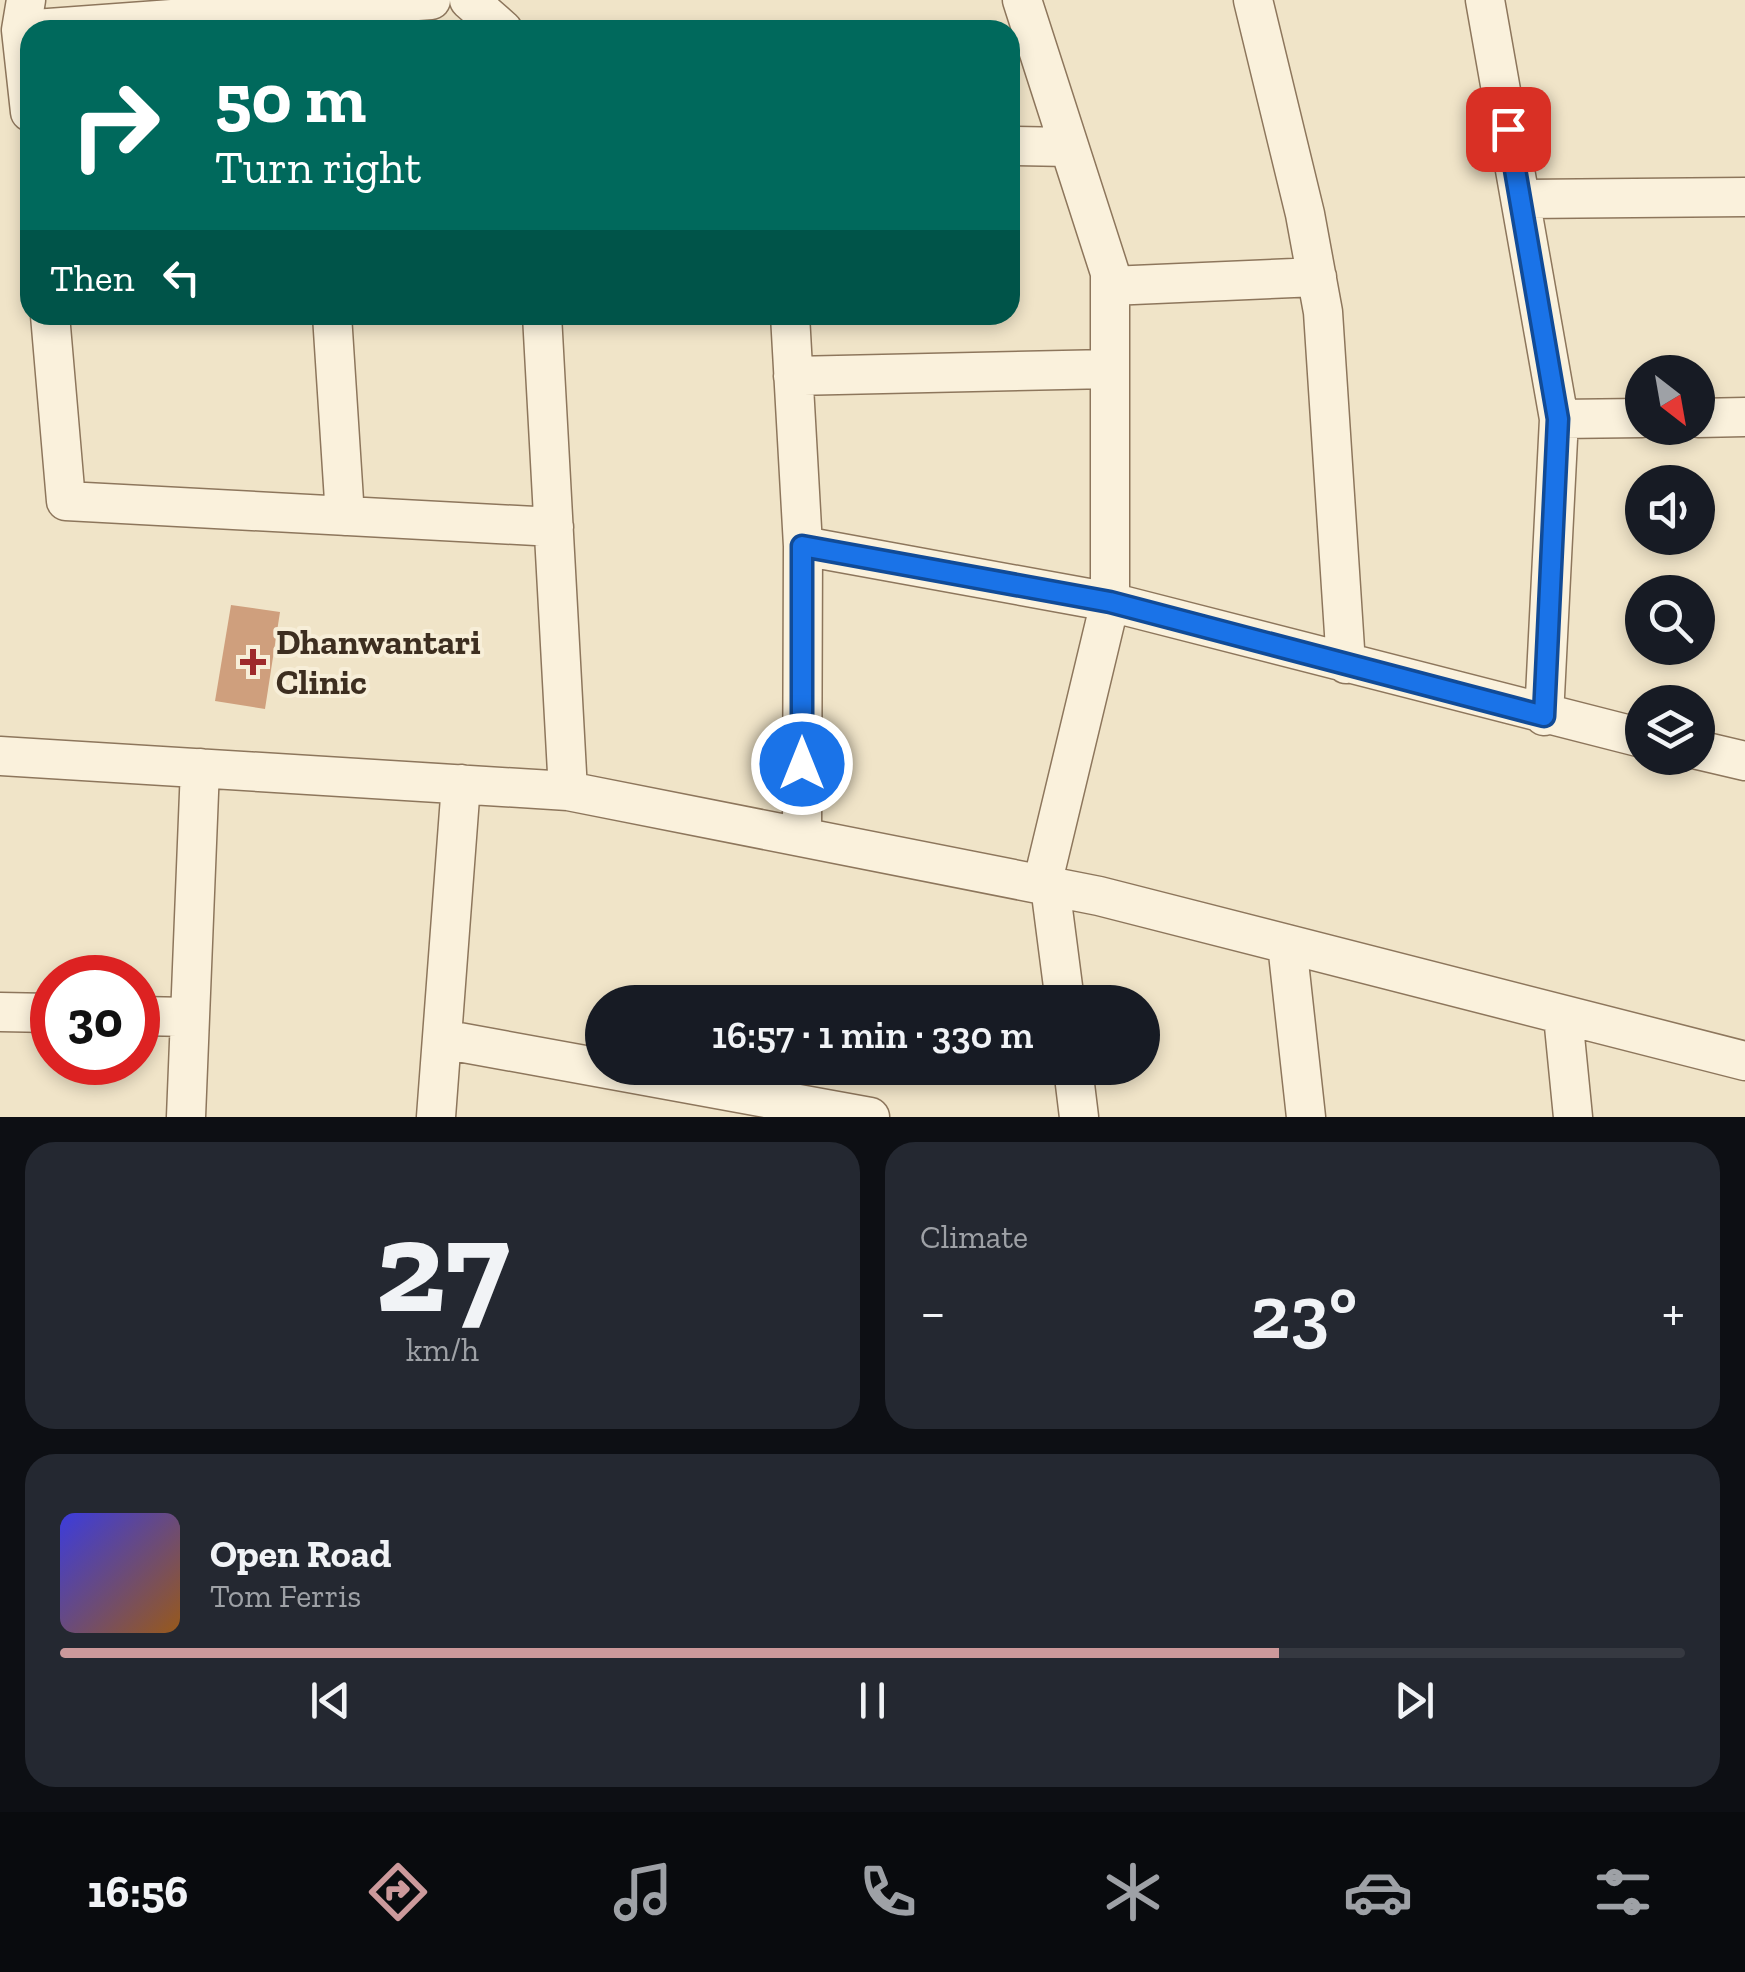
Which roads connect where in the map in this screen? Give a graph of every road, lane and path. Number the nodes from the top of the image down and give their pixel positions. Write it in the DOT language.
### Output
graph roads {
  1 [pos="430,0"];
  2 [pos="470,0"];
  3 [pos="1022,0"];
  4 [pos="1253,0"];
  5 [pos="1484,0"];
  6 [pos="24,15"];
  7 [pos="493,20"];
  8 [pos="1020,146"];
  9 [pos="1069,147"];
  10 [pos="1745,197"];
  11 [pos="1521,199"];
  12 [pos="1316,277"];
  13 [pos="1110,286"];
  14 [pos="51,325"];
  15 [pos="333,325"];
  16 [pos="543,325"];
  17 [pos="790,325"];
  18 [pos="1110,369"];
  19 [pos="793,376"];
  20 [pos="1625,418"];
  21 [pos="1715,418"];
  22 [pos="1745,418"];
  23 [pos="1558,419"];
  24 [pos="345,516"];
  25 [pos="554,527"];
  26 [pos="802,546"];
  27 [pos="1110,602"];
  28 [pos="1346,664"];
  29 [pos="1544,716"];
  30 [pos="1625,734"];
  31 [pos="1715,754"];
  32 [pos="0,756"];
  33 [pos="1745,761"];
  34 [pos="200,768"];
  35 [pos="461,784"];
  36 [pos="568,792"];
  37 [pos="802,838"];
  38 [pos="1046,886"];
  39 [pos="1286,944"];
  40 [pos="1062,985"];
  41 [pos="0,1012"];
  42 [pos="30,1013"];
  43 [pos="160,1016"];
  44 [pos="1563,1016"];
  45 [pos="190,1017"];
  46 [pos="442,1039"];
  47 [pos="1745,1060"];
  48 [pos="1075,1085"];
  49 [pos="850,1115"];
  50 [pos="186,1117"];
  51 [pos="436,1117"];
  52 [pos="1079,1117"];
  53 [pos="1306,1117"];
  54 [pos="1573,1117"];
  1 -- 6 [label="street"];
  2 -- 7 [label="street"];
  3 -- 9 [label="street"];
  4 -- 12 [label="street"];
  5 -- 11 [label="street"];
  8 -- 9 [label="street"];
  9 -- 13 [label="street"];
  10 -- 11 [label="street"];
  11 -- 23 [label="street"];
  12 -- 13 [label="street"];
  12 -- 28 [label="street"];
  13 -- 18 [label="street"];
  14 -- 24 [label="street"];
  15 -- 24 [label="street"];
  16 -- 25 [label="street"];
  17 -- 19 [label="street"];
  18 -- 19 [label="street"];
  18 -- 27 [label="street"];
  19 -- 26 [label="street"];
  20 -- 23 [label="street"];
  21 -- 22 [label="street"];
  23 -- 29 [label="street"];
  24 -- 25 [label="street"];
  25 -- 36 [label="street"];
  26 -- 27 [label="street"];
  26 -- 37 [label="street"];
  27 -- 28 [label="street"];
  27 -- 38 [label="street"];
  28 -- 29 [label="street"];
  29 -- 30 [label="street"];
  31 -- 33 [label="street"];
  32 -- 34 [label="street"];
  34 -- 35 [label="street"];
  34 -- 45 [label="street"];
  35 -- 36 [label="street"];
  35 -- 46 [label="street"];
  36 -- 37 [label="street"];
  37 -- 38 [label="street"];
  38 -- 39 [label="street"];
  38 -- 40 [label="street"];
  39 -- 44 [label="street"];
  39 -- 53 [label="street"];
  41 -- 42 [label="street"];
  43 -- 45 [label="street"];
  44 -- 47 [label="street"];
  44 -- 54 [label="street"];
  45 -- 50 [label="street"];
  46 -- 49 [label="street"];
  46 -- 51 [label="street"];
  48 -- 52 [label="street"];
}
